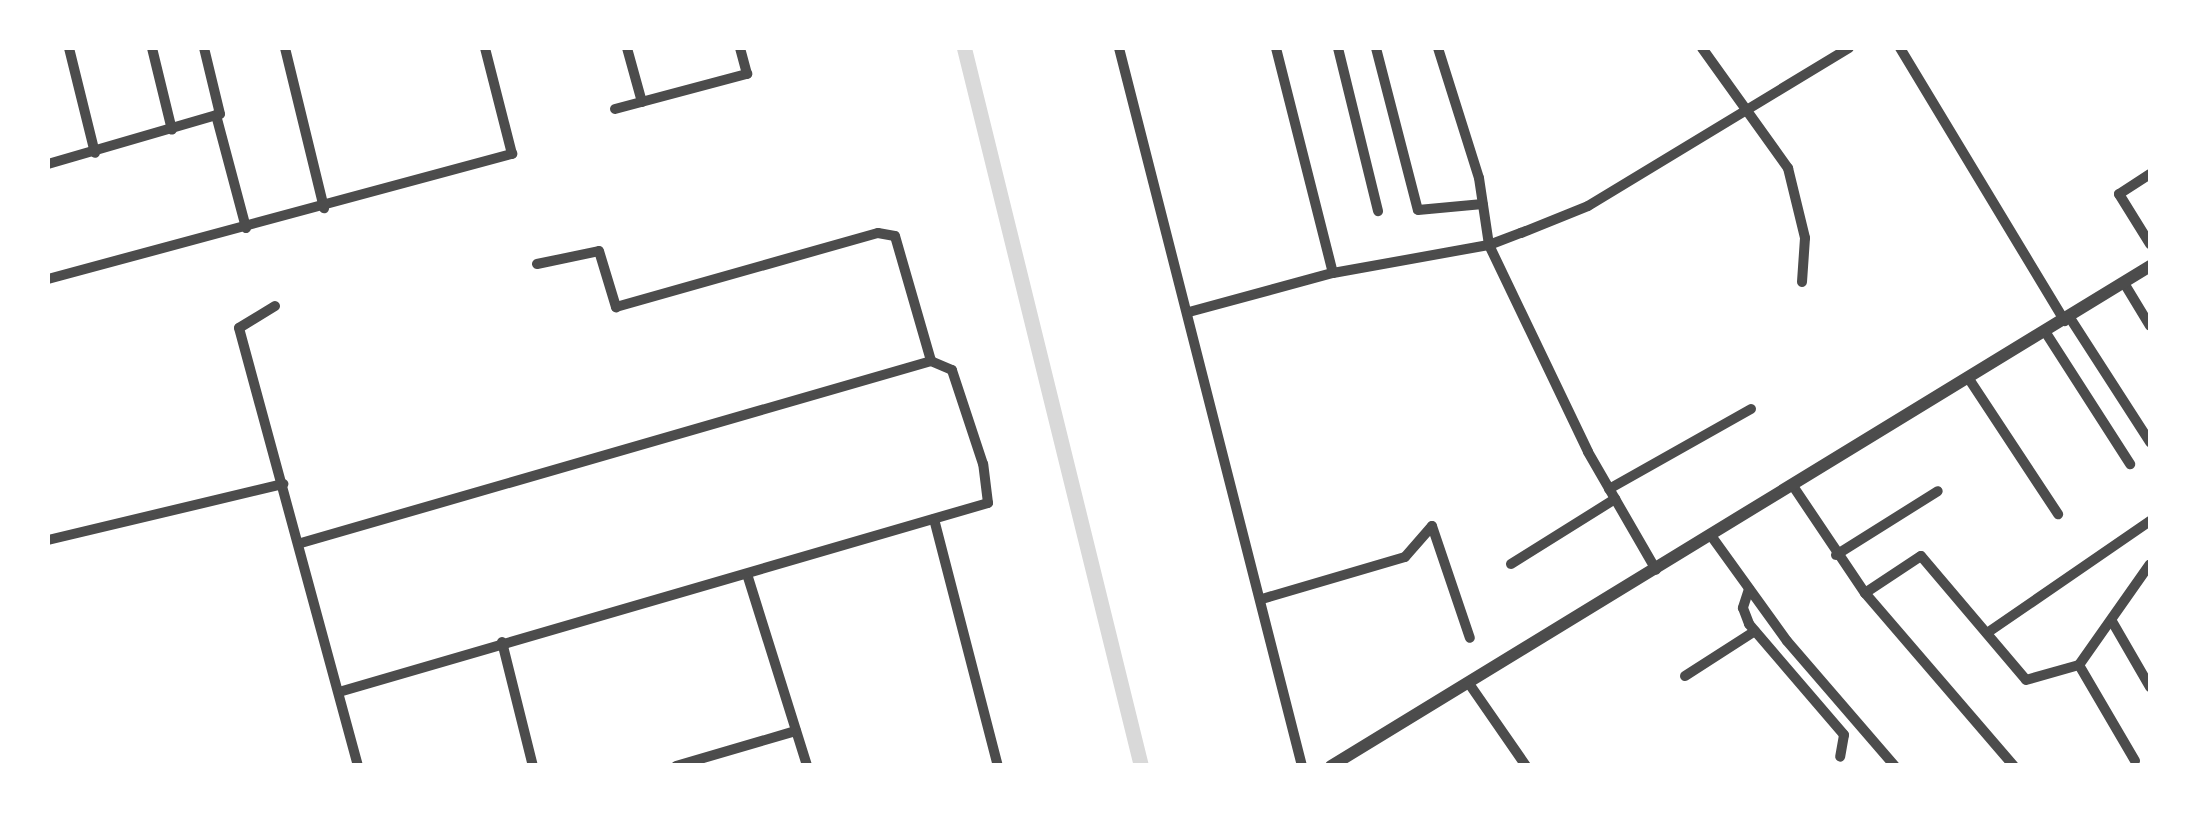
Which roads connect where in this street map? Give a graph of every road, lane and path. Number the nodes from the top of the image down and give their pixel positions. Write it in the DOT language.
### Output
graph roads {
  1 [pos="69,48"];
  2 [pos="152,48"];
  3 [pos="204,48"];
  4 [pos="285,48"];
  5 [pos="485,48"];
  6 [pos="628,48"];
  7 [pos="740,48"];
  8 [pos="1118,48"];
  9 [pos="1276,48"];
  10 [pos="1338,48"];
  11 [pos="1376,48"];
  12 [pos="1438,48"];
  13 [pos="1702,48"];
  14 [pos="1849,48"];
  15 [pos="1900,48"];
  16 [pos="642,102"];
  17 [pos="1749,107"];
  18 [pos="615,109"];
  19 [pos="218,115"];
  20 [pos="172,130"];
  21 [pos="94,153"];
  22 [pos="48,164"];
  23 [pos="2150,174"];
  24 [pos="1483,204"];
  25 [pos="324,208"];
  26 [pos="1378,211"];
  27 [pos="246,228"];
  28 [pos="2150,244"];
  29 [pos="1490,245"];
  30 [pos="537,264"];
  31 [pos="2150,266"];
  32 [pos="1333,273"];
  33 [pos="48,279"];
  34 [pos="1802,282"];
  35 [pos="2124,284"];
  36 [pos="275,306"];
  37 [pos="1189,312"];
  38 [pos="2068,319"];
  39 [pos="2150,326"];
  40 [pos="2046,333"];
  41 [pos="931,361"];
  42 [pos="1969,380"];
  43 [pos="1751,409"];
  44 [pos="2150,442"];
  45 [pos="2130,464"];
  46 [pos="283,484"];
  47 [pos="1793,486"];
  48 [pos="1938,492"];
  49 [pos="1612,494"];
  50 [pos="2058,514"];
  51 [pos="934,518"];
  52 [pos="2150,522"];
  53 [pos="1712,538"];
  54 [pos="48,540"];
  55 [pos="300,542"];
  56 [pos="1836,554"];
  57 [pos="1510,564"];
  58 [pos="2150,564"];
  59 [pos="1656,570"];
  60 [pos="747,574"];
  61 [pos="1749,589"];
  62 [pos="1864,593"];
  63 [pos="1262,599"];
  64 [pos="2113,623"];
  65 [pos="1755,630"];
  66 [pos="1988,632"];
  67 [pos="1470,638"];
  68 [pos="502,642"];
  69 [pos="2079,665"];
  70 [pos="1685,676"];
  71 [pos="1470,685"];
  72 [pos="2150,687"];
  73 [pos="340,692"];
  74 [pos="796,730"];
  75 [pos="1840,757"];
  76 [pos="2135,761"];
  77 [pos="358,766"];
  78 [pos="534,766"];
  79 [pos="676,766"];
  80 [pos="807,766"];
  81 [pos="998,766"];
  82 [pos="1302,766"];
  83 [pos="1331,766"];
  84 [pos="1526,766"];
  85 [pos="1895,766"];
  86 [pos="2014,766"];
  1 -- 21 [label="street"];
  2 -- 20 [label="street"];
  3 -- 19 [label="street"];
  4 -- 25 [label="street"];
  5 -- 25 [label="street"];
  6 -- 16 [label="street"];
  7 -- 16 [label="street"];
  8 -- 37 [label="street"];
  9 -- 32 [label="street"];
  10 -- 26 [label="street"];
  11 -- 24 [label="street"];
  12 -- 24 [label="street"];
  13 -- 17 [label="street"];
  14 -- 17 [label="street"];
  15 -- 38 [label="street"];
  16 -- 18 [label="street"];
  17 -- 29 [label="street"];
  17 -- 34 [label="street"];
  19 -- 20 [label="street"];
  19 -- 27 [label="street"];
  20 -- 21 [label="street"];
  21 -- 22 [label="street"];
  23 -- 28 [label="street"];
  24 -- 29 [label="street"];
  25 -- 27 [label="street"];
  27 -- 33 [label="street"];
  29 -- 32 [label="street"];
  29 -- 49 [label="street"];
  30 -- 41 [label="street"];
  31 -- 35 [label="street"];
  32 -- 37 [label="street"];
  35 -- 38 [label="street"];
  35 -- 39 [label="street"];
  36 -- 46 [label="street"];
  37 -- 63 [label="street"];
  38 -- 40 [label="street"];
  38 -- 44 [label="street"];
  40 -- 42 [label="street"];
  40 -- 45 [label="street"];
  41 -- 51 [label="street"];
  41 -- 55 [label="street"];
  42 -- 47 [label="street"];
  42 -- 50 [label="street"];
  43 -- 49 [label="street"];
  46 -- 54 [label="street"];
  46 -- 55 [label="street"];
  47 -- 53 [label="street"];
  47 -- 56 [label="street"];
  48 -- 56 [label="street"];
  49 -- 57 [label="street"];
  49 -- 59 [label="street"];
  51 -- 60 [label="street"];
  51 -- 81 [label="street"];
  52 -- 66 [label="street"];
  53 -- 59 [label="street"];
  53 -- 61 [label="street"];
  55 -- 73 [label="street"];
  56 -- 62 [label="street"];
  58 -- 64 [label="street"];
  59 -- 71 [label="street"];
  60 -- 68 [label="street"];
  60 -- 74 [label="street"];
  61 -- 65 [label="street"];
  61 -- 85 [label="street"];
  62 -- 66 [label="street"];
  62 -- 86 [label="street"];
  63 -- 67 [label="street"];
  63 -- 82 [label="street"];
  64 -- 69 [label="street"];
  64 -- 72 [label="street"];
  65 -- 70 [label="street"];
  65 -- 75 [label="street"];
  66 -- 69 [label="street"];
  68 -- 73 [label="street"];
  68 -- 78 [label="street"];
  69 -- 76 [label="street"];
  71 -- 83 [label="street"];
  71 -- 84 [label="street"];
  73 -- 77 [label="street"];
  74 -- 79 [label="street"];
  74 -- 80 [label="street"];
}
